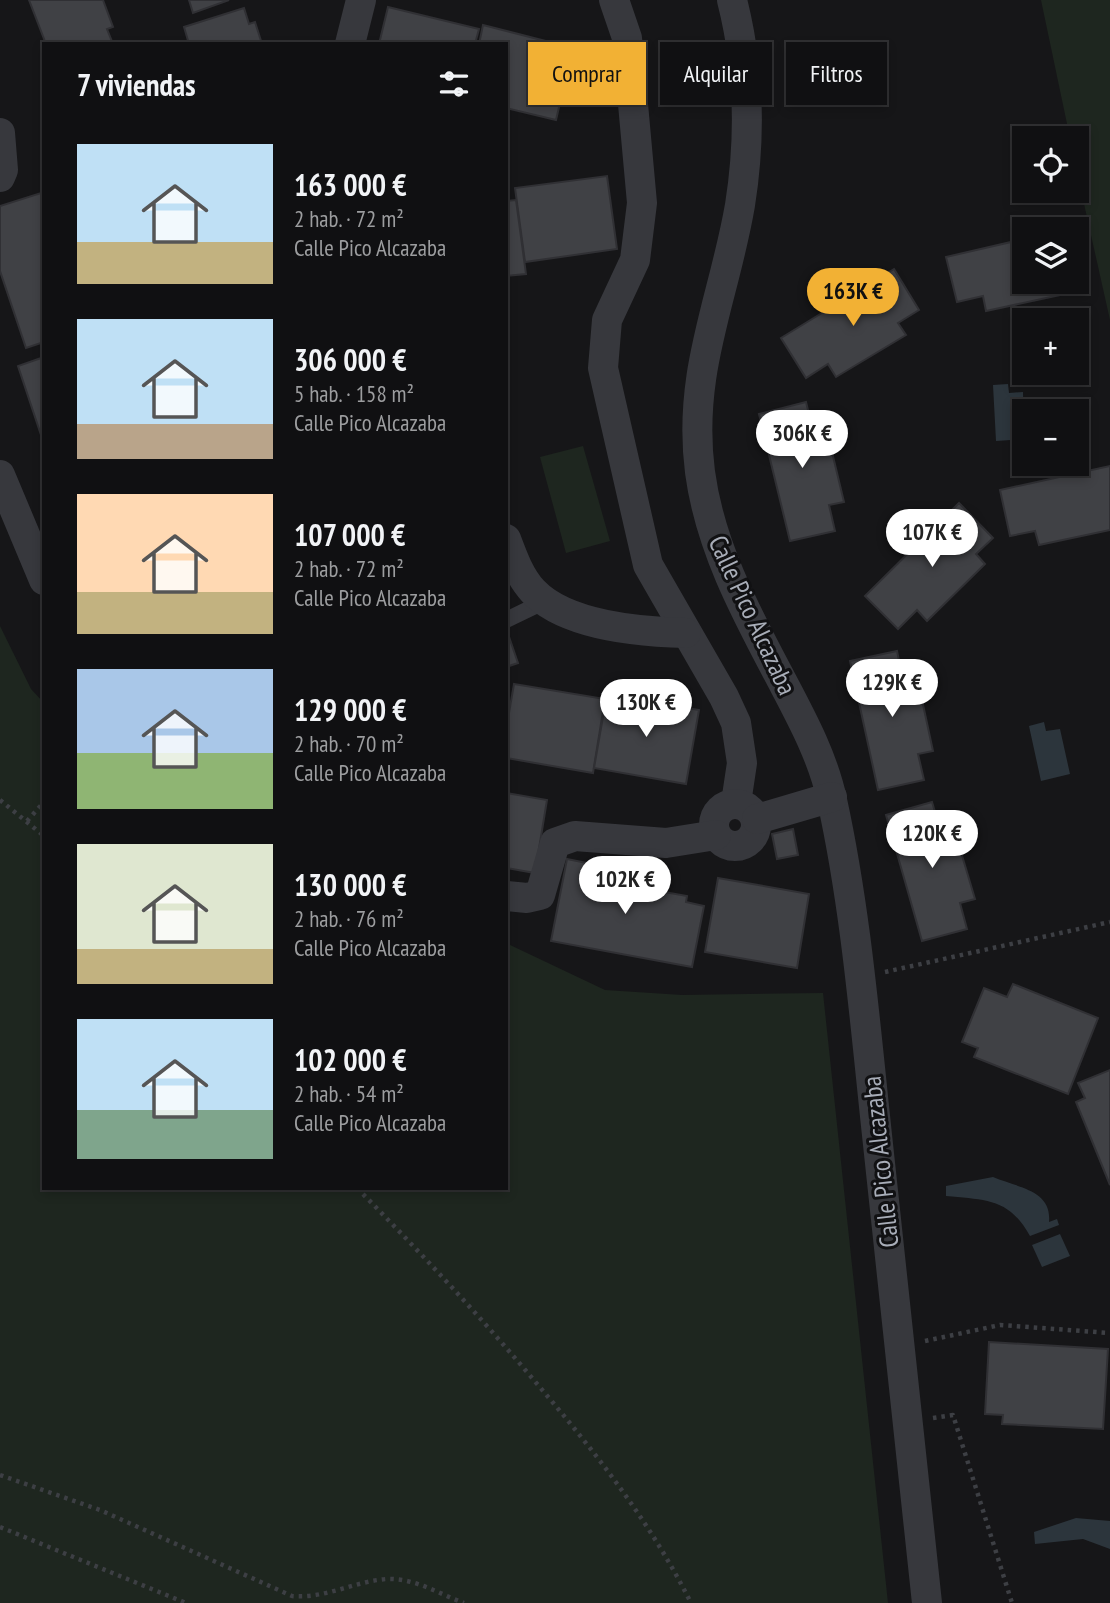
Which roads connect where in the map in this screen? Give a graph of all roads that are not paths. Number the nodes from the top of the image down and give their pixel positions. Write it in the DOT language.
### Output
graph roads {
  1 [pos="361,0"];
  2 [pos="614,0"];
  3 [pos="732,0"];
  4 [pos="350,42"];
  5 [pos="0,133"];
  6 [pos="0,177"];
  7 [pos="0,475"];
  8 [pos="508,544"];
  9 [pos="42,575"];
  10 [pos="542,599"];
  11 [pos="508,619"];
  12 [pos="686,634"];
  13 [pos="832,797"];
  14 [pos="746,811"];
  15 [pos="508,896"];
  16 [pos="927,1603"];
  1 -- 4 [label="street"];
  2 -- 12 [label="street"];
  3 -- 13 [label="street, Calle Pico Alcazaba"];
  5 -- 6 [label="street"];
  7 -- 9 [label="street"];
  8 -- 10 [label="street"];
  10 -- 11 [label="lane"];
  10 -- 12 [label="street"];
  12 -- 14 [label="street"];
  13 -- 14 [label="street"];
  13 -- 16 [label="street, Calle Pico Alcazaba"];
  14 -- 15 [label="street"];
}
